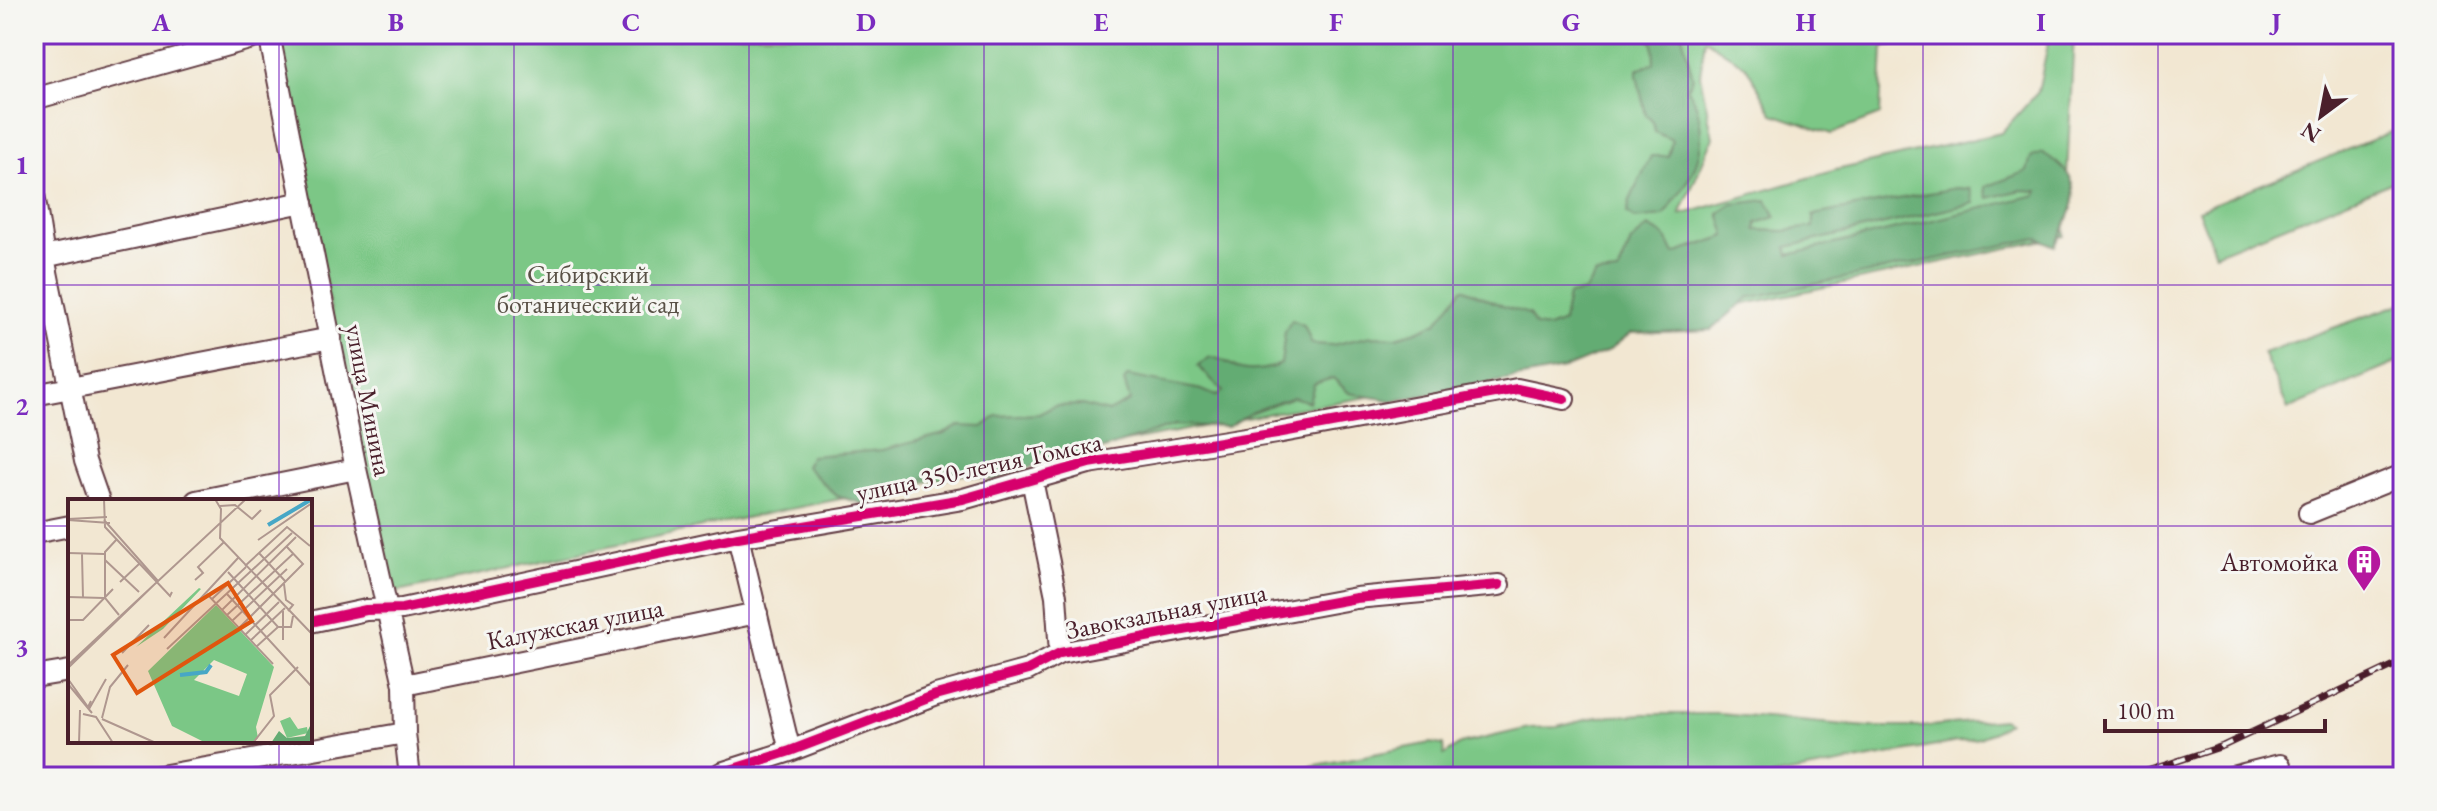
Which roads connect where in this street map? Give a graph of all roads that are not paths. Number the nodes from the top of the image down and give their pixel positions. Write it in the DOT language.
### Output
graph roads {
  1 [pos="268,34"];
  2 [pos="34,95"];
  3 [pos="34,194"];
  4 [pos="303,202"];
  5 [pos="39,258"];
  6 [pos="331,338"];
  7 [pos="71,387"];
  8 [pos="34,395"];
  9 [pos="1564,399"];
  10 [pos="356,469"];
  11 [pos="2403,475"];
  12 [pos="1032,480"];
  13 [pos="98,499"];
  14 [pos="206,499"];
  15 [pos="2309,513"];
  16 [pos="68,526"];
  17 [pos="34,533"];
  18 [pos="738,537"];
  19 [pos="1499,585"];
  20 [pos="387,609"];
  21 [pos="757,613"];
  22 [pos="312,622"];
  23 [pos="1060,653"];
  24 [pos="68,671"];
  25 [pos="34,677"];
  26 [pos="404,685"];
  27 [pos="405,733"];
  28 [pos="790,751"];
  29 [pos="2280,765"];
  30 [pos="155,777"];
  31 [pos="410,777"];
  32 [pos="717,777"];
  33 [pos="2232,777"];
  1 -- 2 [label="street"];
  1 -- 4 [label="street, улица Минина"];
  3 -- 5 [label="street"];
  4 -- 5 [label="street"];
  4 -- 6 [label="street, улица Минина"];
  5 -- 7 [label="street"];
  6 -- 7 [label="street"];
  6 -- 10 [label="street, улица Минина"];
  7 -- 8 [label="street"];
  7 -- 13 [label="street"];
  9 -- 12 [label="street, улица 350-летия Томска"];
  10 -- 14 [label="street"];
  10 -- 20 [label="street, улица Минина"];
  11 -- 15 [label="street"];
  12 -- 18 [label="street, улица 350-летия Томска"];
  12 -- 23 [label="street"];
  16 -- 17 [label="street"];
  18 -- 20 [label="street, улица 350-летия Томска"];
  18 -- 21 [label="street"];
  19 -- 23 [label="street, Завокзальная улица"];
  20 -- 22 [label="street, улица 350-летия Томска"];
  20 -- 26 [label="street, улица Минина"];
  21 -- 26 [label="street, Калужская улица"];
  21 -- 28 [label="street"];
  23 -- 28 [label="street, Завокзальная улица"];
  24 -- 25 [label="street"];
  26 -- 27 [label="street, улица Минина"];
  27 -- 30 [label="street"];
  27 -- 31 [label="street, улица Минина"];
  28 -- 32 [label="street, Завокзальная улица"];
  29 -- 33 [label="street"];
}
